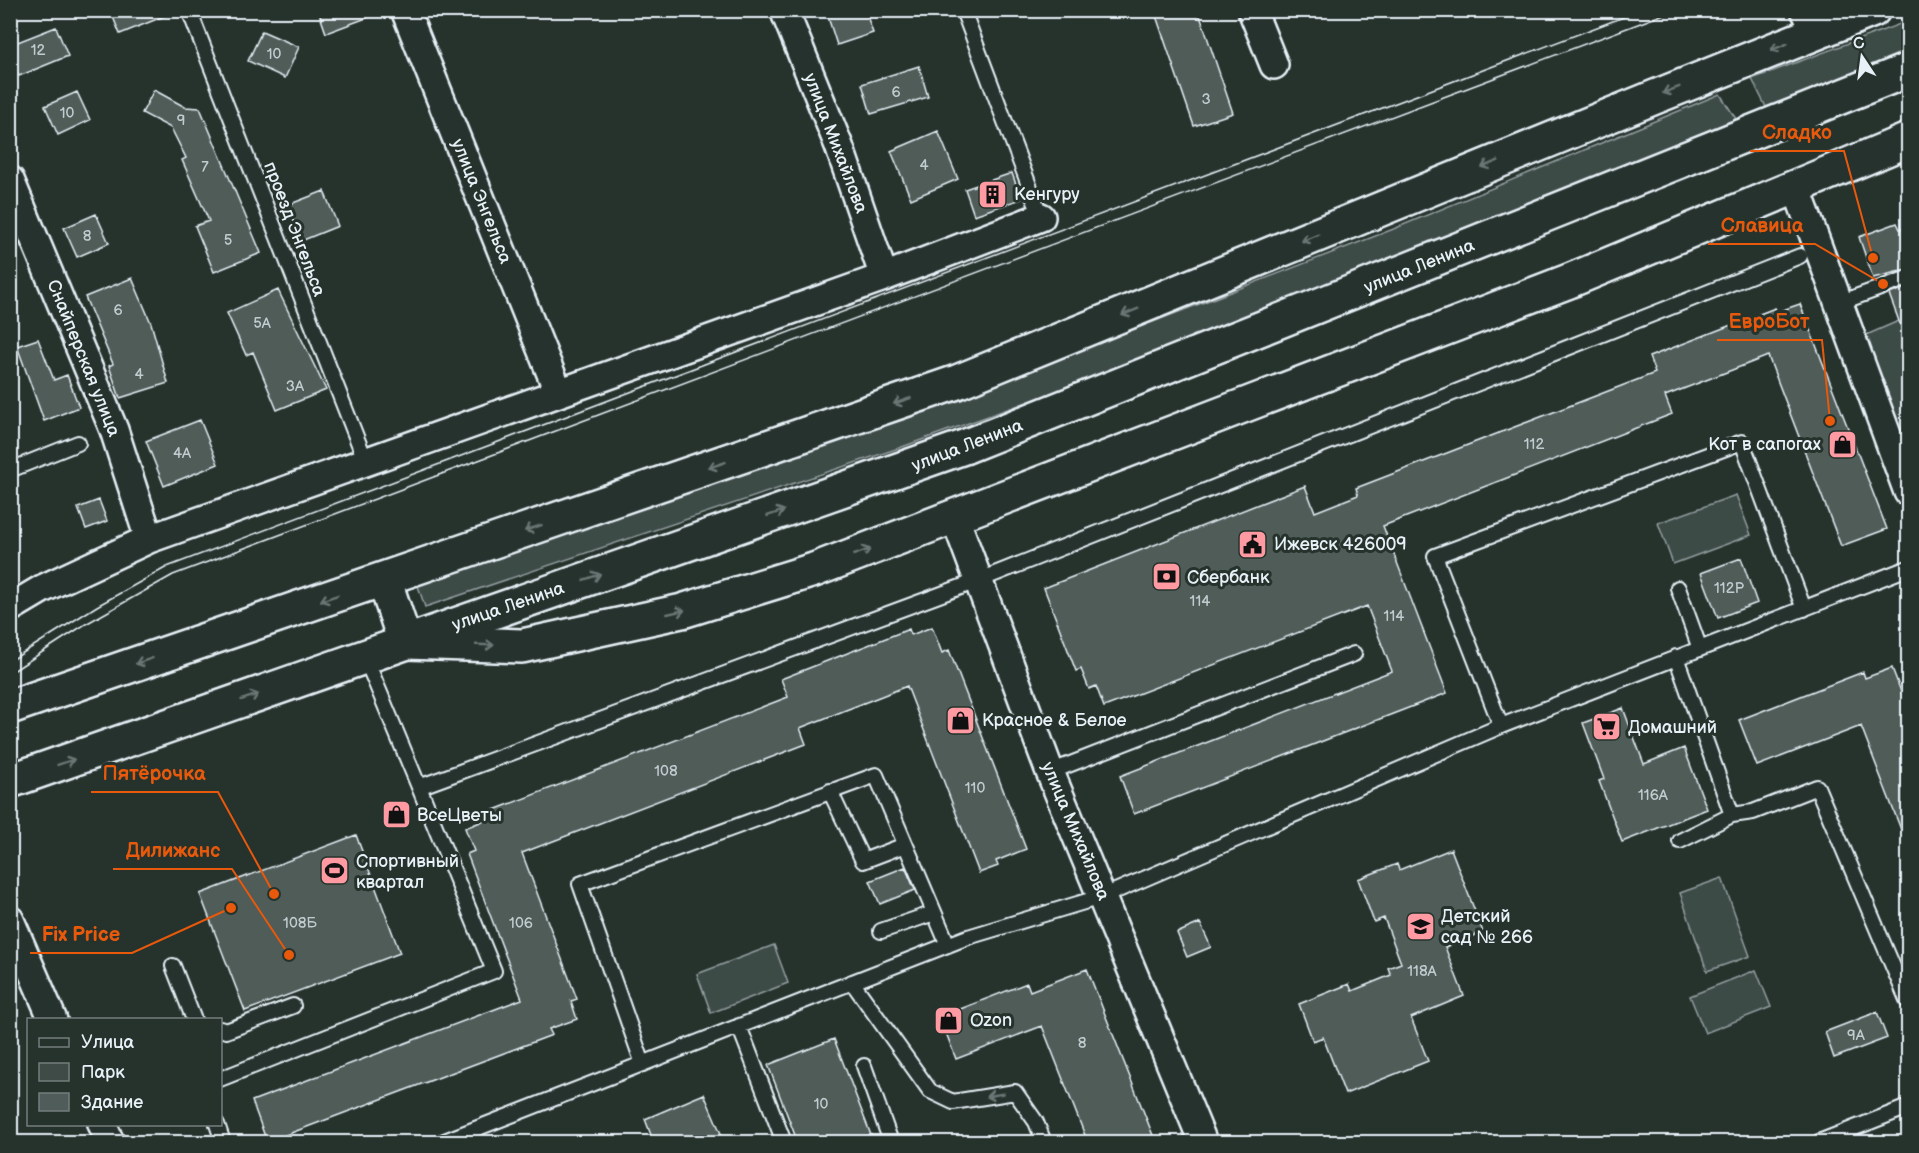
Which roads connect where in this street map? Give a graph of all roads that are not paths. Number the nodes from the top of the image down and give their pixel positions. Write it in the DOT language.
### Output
graph roads {
  1 [pos="189,10"];
  2 [pos="405,10"];
  3 [pos="784,10"];
  4 [pos="963,10"];
  5 [pos="1252,10"];
  6 [pos="1873,10"];
  7 [pos="1817,18"];
  8 [pos="1274,65"];
  9 [pos="1908,70"];
  10 [pos="1908,140"];
  11 [pos="10,180"];
  12 [pos="1796,187"];
  13 [pos="1041,217"];
  14 [pos="1800,256"];
  15 [pos="884,277"];
  16 [pos="1908,278"];
  17 [pos="1839,303"];
  18 [pos="558,391"];
  19 [pos="78,443"];
  20 [pos="366,462"];
  21 [pos="10,470"];
  22 [pos="1908,492"];
  23 [pos="955,518"];
  24 [pos="149,539"];
  25 [pos="1908,568"];
  26 [pos="384,579"];
  27 [pos="977,581"];
  28 [pos="1678,588"];
  29 [pos="10,608"];
  30 [pos="1804,609"];
  31 [pos="405,642"];
  32 [pos="1700,649"];
  33 [pos="1354,654"];
  34 [pos="365,657"];
  35 [pos="1677,657"];
  36 [pos="10,707"];
  37 [pos="1501,726"];
  38 [pos="1050,771"];
  39 [pos="10,781"];
  40 [pos="419,787"];
  41 [pos="830,791"];
  42 [pos="1732,815"];
  43 [pos="1680,840"];
  44 [pos="905,845"];
  45 [pos="1104,896"];
  46 [pos="934,913"];
  47 [pos="10,920"];
  48 [pos="881,931"];
  49 [pos="948,945"];
  50 [pos="173,966"];
  51 [pos="852,982"];
  52 [pos="1908,1002"];
  53 [pos="292,1006"];
  54 [pos="52,1018"];
  55 [pos="193,1018"];
  56 [pos="739,1026"];
  57 [pos="222,1030"];
  58 [pos="643,1064"];
  59 [pos="864,1066"];
  60 [pos="222,1078"];
  61 [pos="1908,1107"];
  62 [pos="102,1126"];
  63 [pos="217,1126"];
  64 [pos="110,1143"];
  65 [pos="223,1143"];
  66 [pos="442,1143"];
  67 [pos="784,1143"];
  68 [pos="891,1143"];
  69 [pos="1044,1143"];
  70 [pos="1203,1143"];
  71 [pos="1819,1143"];
  1 -- 20 [label="lane, проезд Энгельса"];
  2 -- 18 [label="street, улица Энгельса"];
  3 -- 15 [label="street, улица Михайлова"];
  4 -- 13 [label="lane"];
  5 -- 8 [label="street"];
  6 -- 7 [label="main road"];
  7 -- 26 [label="main road, one-way"];
  31 -- 9 [label="main road, улица Ленина, one-way"];
  10 -- 12 [label="main road"];
  11 -- 24 [label="street, Снайперская улица"];
  12 -- 17 [label="street"];
  12 -- 23 [label="main road"];
  13 -- 15 [label="street"];
  14 -- 27 [label="lane"];
  15 -- 18 [label="street"];
  16 -- 17 [label="lane"];
  17 -- 22 [label="street"];
  18 -- 20 [label="street"];
  19 -- 21 [label="lane"];
  20 -- 24 [label="street"];
  23 -- 27 [label="street, улица Михайлова"];
  31 -- 23 [label="main road, one-way"];
  24 -- 29 [label="street"];
  25 -- 30 [label="lane"];
  26 -- 31 [label="main road"];
  26 -- 36 [label="main road, one-way"];
  27 -- 38 [label="street, улица Михайлова"];
  27 -- 40 [label="lane"];
  28 -- 32 [label="lane"];
  30 -- 32 [label="lane"];
  30 -- 37 [label="lane"];
  31 -- 34 [label="main road, улица Ленина"];
  32 -- 35 [label="lane"];
  33 -- 38 [label="lane"];
  39 -- 34 [label="main road, улица Ленина, one-way"];
  34 -- 40 [label="lane"];
  35 -- 37 [label="lane"];
  35 -- 42 [label="lane"];
  37 -- 45 [label="lane"];
  38 -- 45 [label="street, улица Михайлова"];
  40 -- 60 [label="lane"];
  41 -- 44 [label="lane"];
  41 -- 44 [label="lane"];
  41 -- 58 [label="lane"];
  42 -- 43 [label="lane"];
  42 -- 52 [label="lane"];
  44 -- 46 [label="lane"];
  45 -- 49 [label="lane"];
  45 -- 70 [label="street, улица Михайлова"];
  46 -- 48 [label="lane"];
  46 -- 49 [label="lane"];
  47 -- 54 [label="street"];
  49 -- 51 [label="lane"];
  50 -- 55 [label="lane"];
  51 -- 56 [label="lane"];
  69 -- 51 [label="lane, one-way"];
  53 -- 57 [label="lane"];
  56 -- 58 [label="lane"];
  56 -- 67 [label="lane"];
  58 -- 66 [label="lane"];
  59 -- 68 [label="lane"];
  61 -- 71 [label="lane"];
  62 -- 64 [label="street"];
  63 -- 65 [label="lane"];
}
